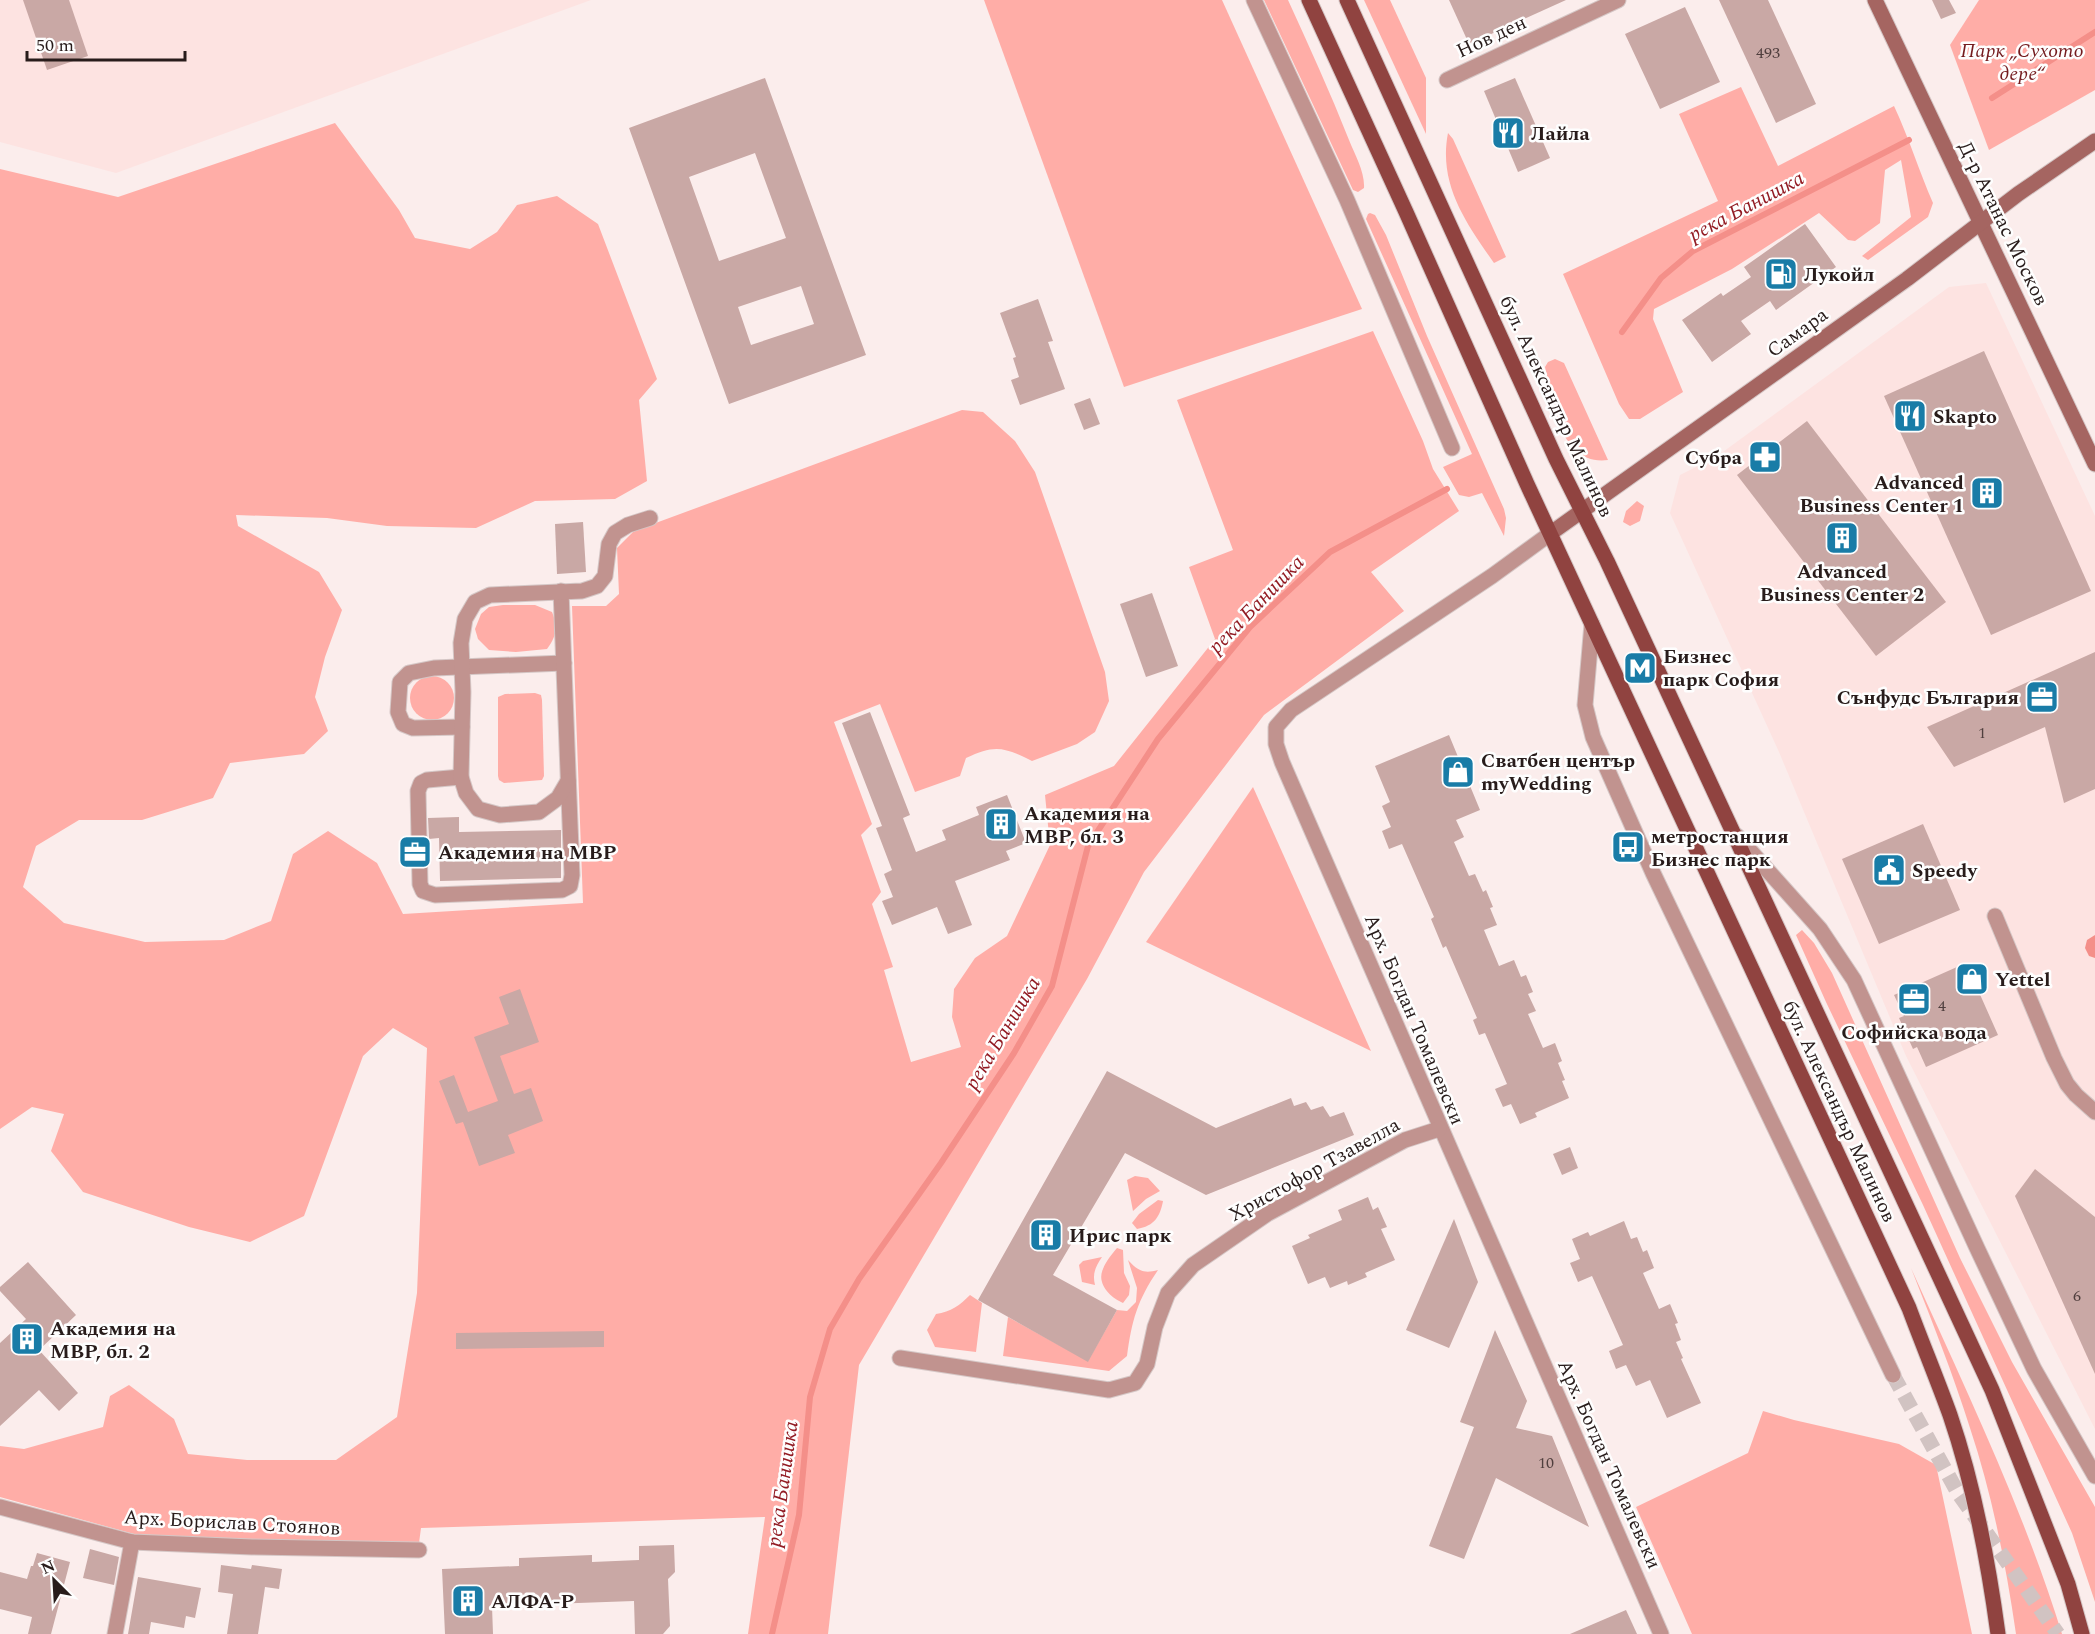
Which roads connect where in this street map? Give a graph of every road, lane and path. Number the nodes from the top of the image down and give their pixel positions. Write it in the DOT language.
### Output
graph roads {
  1 [pos="1254,0"];
  2 [pos="1309,0"];
  3 [pos="1347,0"];
  4 [pos="1618,0"];
  5 [pos="1875,0"];
  6 [pos="1447,80"];
  7 [pos="2095,141"];
  8 [pos="1980,223"];
  9 [pos="1452,448"];
  10 [pos="2095,464"];
  11 [pos="1582,510"];
  12 [pos="650,518"];
  13 [pos="1551,533"];
  14 [pos="561,591"];
  15 [pos="1592,624"];
  16 [pos="564,663"];
  17 [pos="462,668"];
  18 [pos="462,727"];
  19 [pos="461,777"];
  20 [pos="569,779"];
  21 [pos="1730,829"];
  22 [pos="1995,916"];
  23 [pos="2095,1112"];
  24 [pos="1440,1129"];
  25 [pos="900,1358"];
  26 [pos="1893,1375"];
  27 [pos="2095,1476"];
  28 [pos="0,1507"];
  29 [pos="132,1542"];
  30 [pos="419,1550"];
  31 [pos="115,1634"];
  32 [pos="1661,1634"];
  33 [pos="1998,1634"];
  34 [pos="2082,1634"];
  1 -- 9 [label="street"];
  2 -- 13 [label="main road, бул. Александър Малинов"];
  3 -- 11 [label="main road, бул. Александър Малинов"];
  4 -- 6 [label="street, Нов ден"];
  5 -- 8 [label="street, Д-р Атанас Москов"];
  7 -- 8 [label="street, Самара"];
  8 -- 10 [label="street, Д-р Атанас Москов"];
  8 -- 11 [label="street, Самара"];
  11 -- 13 [label="street, Самара"];
  11 -- 21 [label="main road, бул. Александър Малинов"];
  12 -- 14 [label="street"];
  13 -- 15 [label="main road, бул. Александър Малинов"];
  13 -- 24 [label="street, Арх. Богдан Томалевски"];
  14 -- 16 [label="street"];
  14 -- 17 [label="street"];
  15 -- 26 [label="street, бул. Александър Малинов"];
  15 -- 33 [label="main road, бул. Александър Малинов"];
  16 -- 17 [label="street"];
  16 -- 20 [label="street"];
  17 -- 18 [label="street"];
  17 -- 18 [label="street"];
  18 -- 19 [label="street"];
  19 -- 20 [label="street"];
  19 -- 20 [label="street"];
  21 -- 27 [label="street, бул. Александър Малинов"];
  21 -- 34 [label="main road, бул. Александър Малинов"];
  22 -- 23 [label="street"];
  24 -- 25 [label="street, Христофор Тзавелла"];
  24 -- 32 [label="street, Арх. Богдан Томалевски"];
  28 -- 29 [label="street, Арх. Борислав Стоянов"];
  29 -- 30 [label="street, Арх. Борислав Стоянов"];
  29 -- 31 [label="street"];
}
